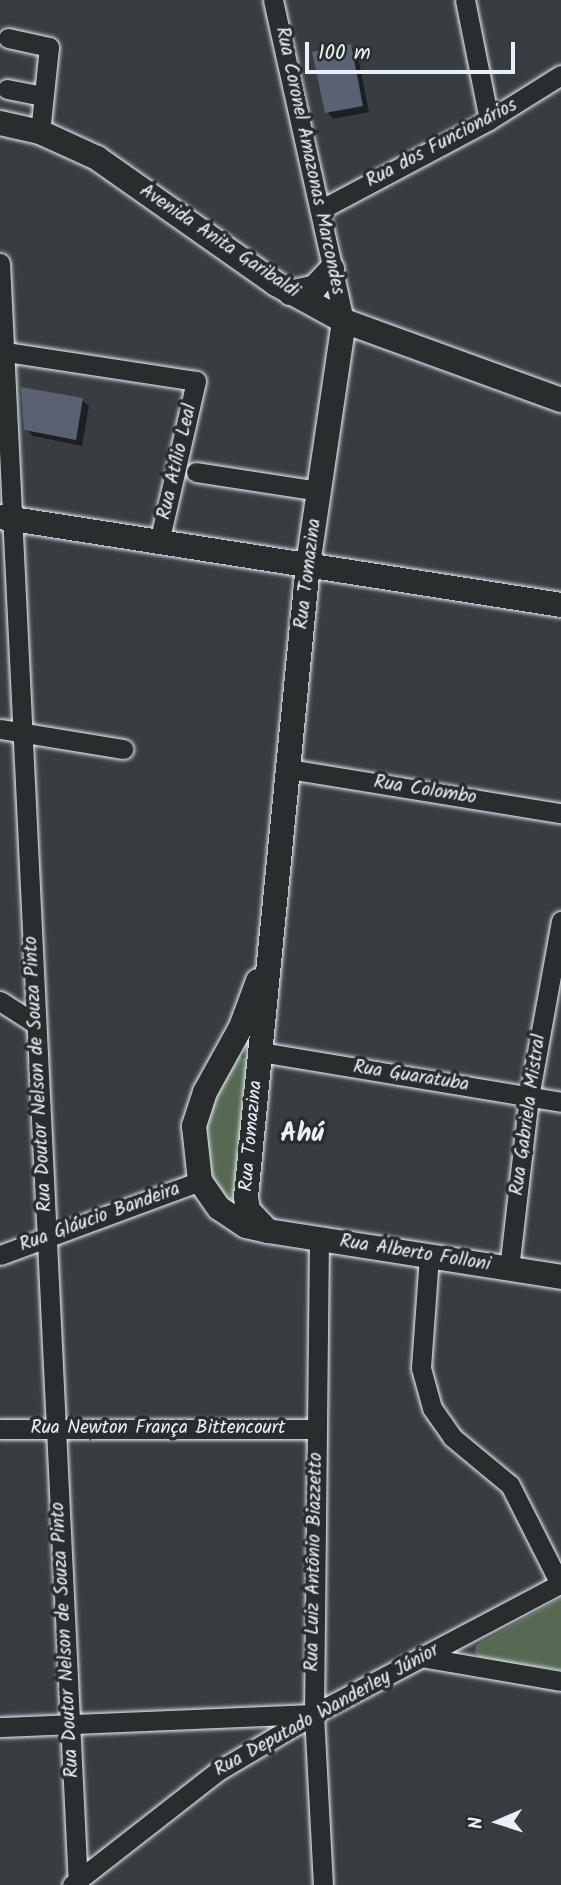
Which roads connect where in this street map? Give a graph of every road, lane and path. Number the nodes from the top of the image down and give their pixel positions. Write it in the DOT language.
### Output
graph roads {
  1 [pos="273,0"];
  2 [pos="465,0"];
  3 [pos="8,38"];
  4 [pos="561,75"];
  5 [pos="7,89"];
  6 [pos="43,96"];
  7 [pos="489,120"];
  8 [pos="0,123"];
  9 [pos="40,132"];
  10 [pos="320,210"];
  11 [pos="0,263"];
  12 [pos="332,269"];
  13 [pos="290,293"];
  14 [pos="344,321"];
  15 [pos="2,351"];
  16 [pos="561,400"];
  17 [pos="196,472"];
  18 [pos="319,491"];
  19 [pos="6,518"];
  20 [pos="159,542"];
  21 [pos="308,565"];
  22 [pos="561,605"];
  23 [pos="0,729"];
  24 [pos="23,732"];
  25 [pos="123,749"];
  26 [pos="288,769"];
  27 [pos="561,813"];
  28 [pos="274,912"];
  29 [pos="561,921"];
  30 [pos="0,1001"];
  31 [pos="36,1024"];
  32 [pos="260,1052"];
  33 [pos="227,1054"];
  34 [pos="529,1097"];
  35 [pos="561,1102"];
  36 [pos="200,1181"];
  37 [pos="268,1231"];
  38 [pos="47,1237"];
  39 [pos="318,1238"];
  40 [pos="0,1255"];
  41 [pos="429,1256"];
  42 [pos="509,1269"];
  43 [pos="561,1277"];
  44 [pos="0,1429"];
  45 [pos="56,1429"];
  46 [pos="317,1429"];
  47 [pos="560,1583"];
  48 [pos="421,1657"];
  49 [pos="561,1681"];
  50 [pos="314,1714"];
  51 [pos="70,1724"];
  52 [pos="0,1727"];
  53 [pos="76,1884"];
  54 [pos="323,1885"];
  1 -- 10 [label="street, Rua Coronel Amazonas Marcondes"];
  2 -- 7 [label="street"];
  3 -- 6 [label="street"];
  4 -- 7 [label="street, Rua dos Funcionários"];
  5 -- 6 [label="street"];
  6 -- 9 [label="street"];
  7 -- 10 [label="street, Rua dos Funcionários"];
  8 -- 9 [label="main road, Avenida Anita Garibaldi"];
  9 -- 13 [label="main road, Avenida Anita Garibaldi"];
  10 -- 12 [label="street, Rua Coronel Amazonas Marcondes"];
  11 -- 15 [label="street, Rua Doutor Nelson de Souza Pinto"];
  12 -- 13 [label="main road"];
  12 -- 14 [label="street, Rua Coronel Amazonas Marcondes"];
  13 -- 14 [label="main road, Avenida Anita Garibaldi"];
  14 -- 16 [label="main road, Avenida Anita Garibaldi"];
  14 -- 18 [label="main road, Rua Tomazina"];
  15 -- 19 [label="street, Rua Doutor Nelson de Souza Pinto"];
  15 -- 20 [label="street, Rua Atílio Leal"];
  17 -- 18 [label="street"];
  18 -- 21 [label="main road, Rua Tomazina"];
  19 -- 20 [label="main road"];
  19 -- 24 [label="street, Rua Doutor Nelson de Souza Pinto"];
  20 -- 21 [label="main road"];
  21 -- 22 [label="main road"];
  21 -- 26 [label="main road, Rua Tomazina"];
  23 -- 24 [label="street"];
  24 -- 25 [label="street"];
  24 -- 31 [label="street, Rua Doutor Nelson de Souza Pinto"];
  26 -- 27 [label="street, Rua Colombo"];
  26 -- 28 [label="main road, Rua Tomazina"];
  28 -- 32 [label="main road, Rua Tomazina"];
  28 -- 33 [label="main road, Rua Tomazina"];
  29 -- 34 [label="street, Rua Gabriela Mistral"];
  30 -- 31 [label="street"];
  31 -- 38 [label="street, Rua Doutor Nelson de Souza Pinto"];
  32 -- 33 [label="main road"];
  32 -- 34 [label="street, Rua Guaratuba"];
  32 -- 37 [label="main road, Rua Tomazina"];
  33 -- 36 [label="main road, Rua Tomazina"];
  34 -- 35 [label="street, Rua Guaratuba"];
  34 -- 42 [label="street, Rua Gabriela Mistral"];
  36 -- 37 [label="main road, Rua Tomazina"];
  36 -- 38 [label="street, Rua Gláucio Bandeira"];
  37 -- 39 [label="main road, Rua Alberto Folloni"];
  38 -- 40 [label="street, Rua Gláucio Bandeira"];
  38 -- 45 [label="street, Rua Doutor Nelson de Souza Pinto"];
  39 -- 41 [label="main road, Rua Alberto Folloni"];
  39 -- 46 [label="street, Rua Luiz Antônio Biazzetto"];
  41 -- 42 [label="main road, Rua Alberto Folloni"];
  41 -- 47 [label="street"];
  42 -- 43 [label="main road, Rua Alberto Folloni"];
  44 -- 45 [label="street, Rua Newton França Bittencourt"];
  45 -- 46 [label="street, Rua Newton França Bittencourt"];
  45 -- 51 [label="street, Rua Doutor Nelson de Souza Pinto"];
  46 -- 50 [label="street, Rua Luiz Antônio Biazzetto"];
  47 -- 48 [label="street, Rua Deputado Wanderley Júnior"];
  48 -- 49 [label="street"];
  48 -- 50 [label="street, Rua Deputado Wanderley Júnior"];
  50 -- 51 [label="street"];
  50 -- 53 [label="street, Rua Deputado Wanderley Júnior"];
  50 -- 54 [label="street, Rua Luiz Antônio Biazzetto"];
  51 -- 52 [label="street"];
  51 -- 53 [label="street, Rua Doutor Nelson de Souza Pinto"];
}
